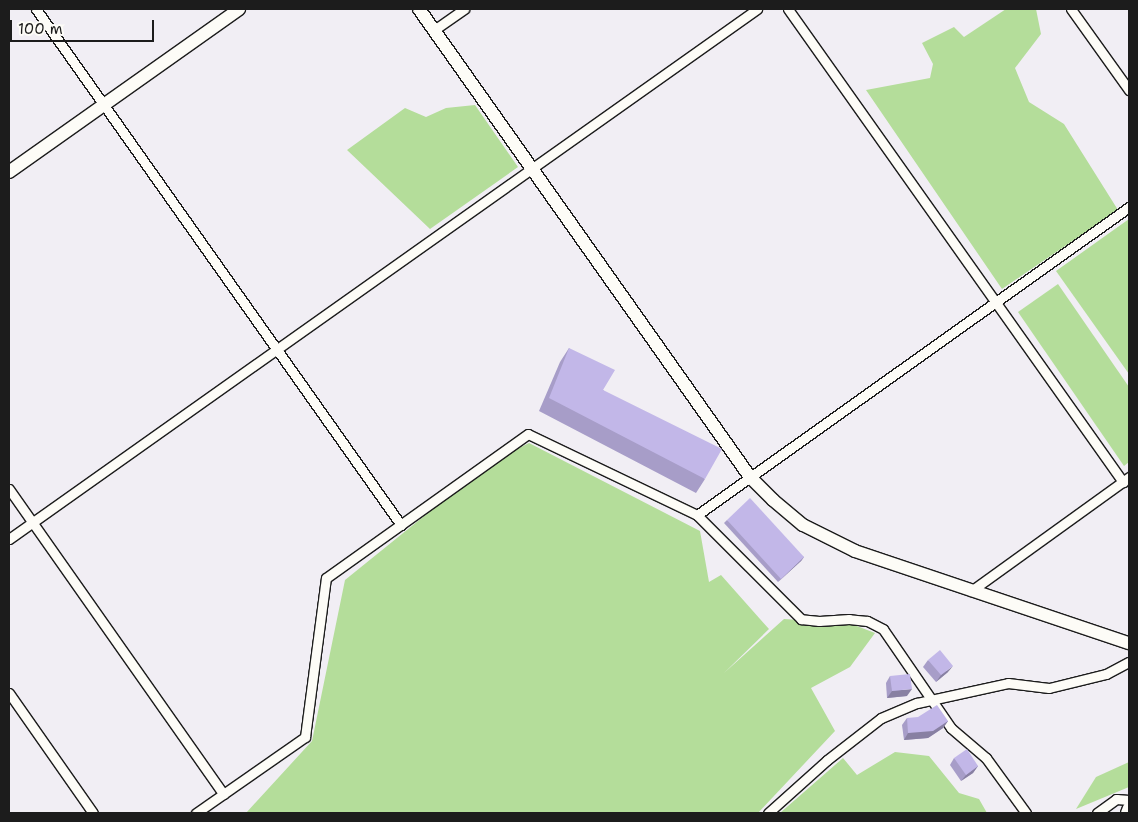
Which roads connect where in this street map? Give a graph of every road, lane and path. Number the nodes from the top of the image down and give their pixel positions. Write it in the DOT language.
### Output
graph roads {
  1 [pos="36,9"];
  2 [pos="239,9"];
  3 [pos="419,9"];
  4 [pos="464,9"];
  5 [pos="757,9"];
  6 [pos="788,9"];
  7 [pos="1072,9"];
  8 [pos="434,30"];
  9 [pos="1129,90"];
  10 [pos="104,104"];
  11 [pos="531,169"];
  12 [pos="9,172"];
  13 [pos="1129,207"];
  14 [pos="996,301"];
  15 [pos="276,349"];
  16 [pos="750,477"];
  17 [pos="1126,479"];
  18 [pos="9,489"];
  19 [pos="697,515"];
  20 [pos="32,522"];
  21 [pos="401,525"];
  22 [pos="9,539"];
  23 [pos="971,591"];
  24 [pos="1129,643"];
  25 [pos="1129,662"];
  26 [pos="9,693"];
  27 [pos="930,700"];
  28 [pos="223,794"];
  29 [pos="1129,800"];
  30 [pos="1129,808"];
  31 [pos="94,813"];
  32 [pos="196,813"];
  33 [pos="768,813"];
  34 [pos="1026,813"];
  35 [pos="1097,813"];
  36 [pos="1127,813"];
  1 -- 10 [label="street"];
  2 -- 10 [label="street"];
  3 -- 8 [label="street"];
  4 -- 8 [label="street"];
  5 -- 11 [label="street"];
  6 -- 14 [label="street"];
  7 -- 9 [label="street"];
  8 -- 11 [label="street"];
  10 -- 12 [label="street"];
  10 -- 15 [label="street"];
  11 -- 15 [label="street"];
  11 -- 16 [label="street"];
  13 -- 14 [label="street"];
  14 -- 16 [label="street"];
  14 -- 17 [label="street"];
  15 -- 20 [label="street"];
  15 -- 21 [label="street"];
  16 -- 19 [label="street"];
  16 -- 23 [label="street"];
  17 -- 23 [label="street"];
  18 -- 20 [label="street"];
  19 -- 21 [label="street"];
  19 -- 27 [label="street"];
  20 -- 22 [label="street"];
  20 -- 28 [label="street"];
  21 -- 28 [label="street"];
  23 -- 24 [label="street"];
  25 -- 27 [label="street"];
  26 -- 31 [label="street"];
  27 -- 33 [label="street"];
  27 -- 34 [label="street"];
  28 -- 32 [label="street"];
  29 -- 35 [label="street"];
  30 -- 36 [label="street"];
}
